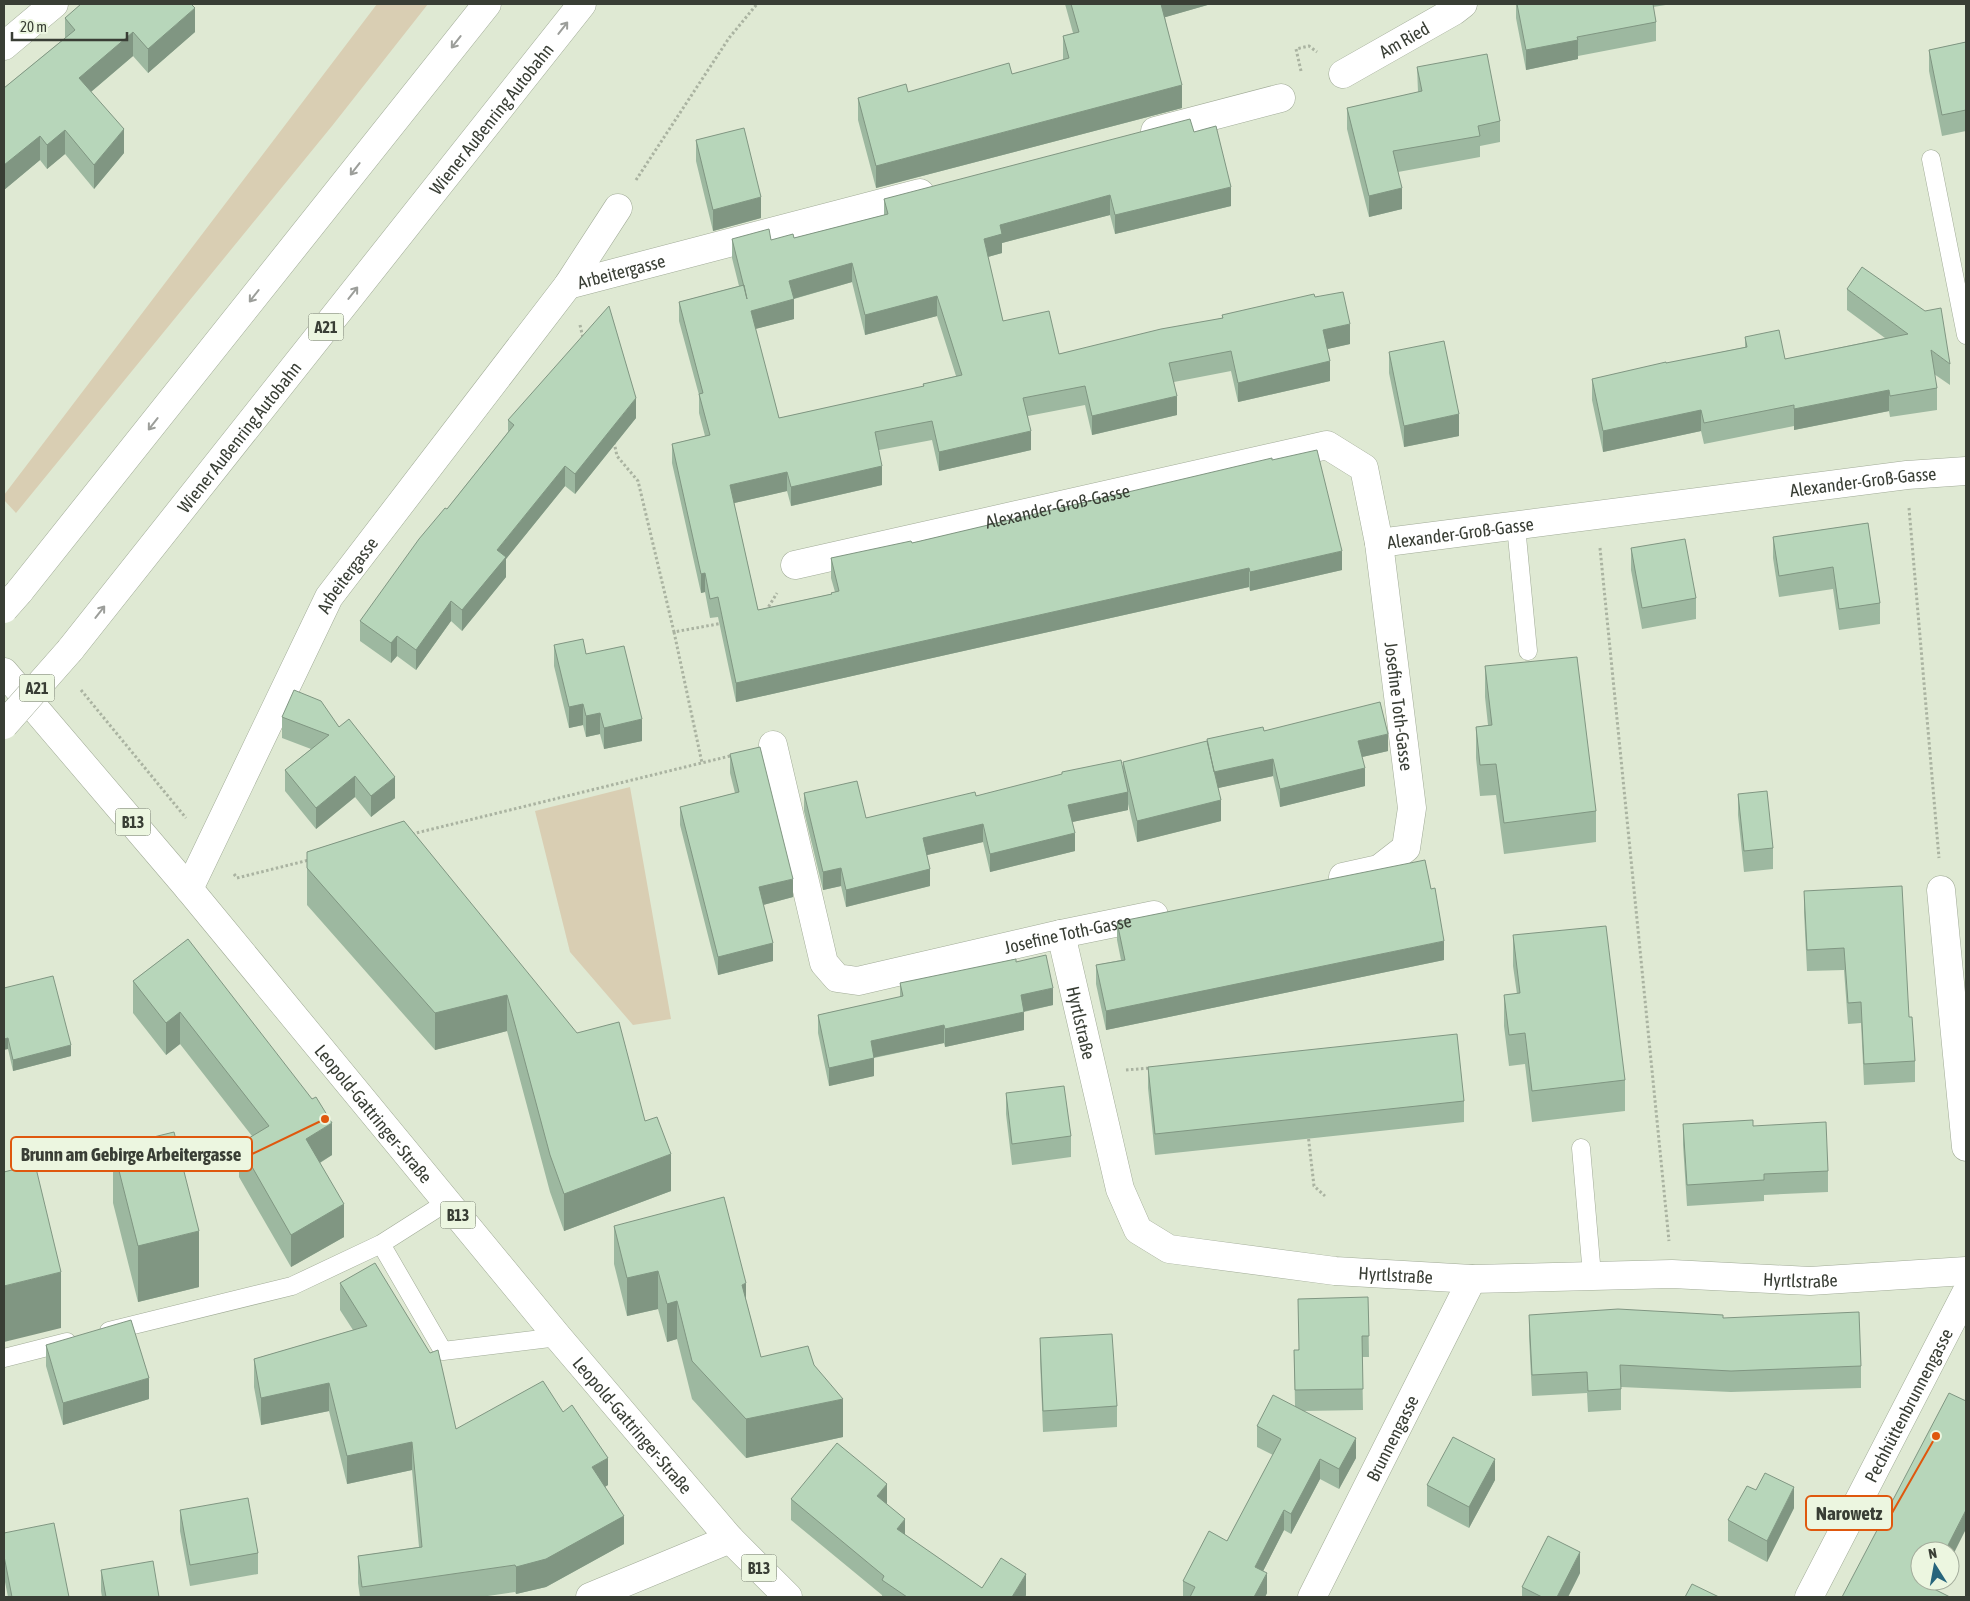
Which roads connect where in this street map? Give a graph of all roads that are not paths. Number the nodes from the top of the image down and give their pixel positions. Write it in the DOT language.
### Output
graph roads {
  1 [pos="54,4"];
  2 [pos="487,4"];
  3 [pos="582,4"];
  4 [pos="1463,4"];
  5 [pos="4,46"];
  6 [pos="1343,74"];
  7 [pos="1282,98"];
  8 [pos="1127,139"];
  9 [pos="1931,159"];
  10 [pos="944,186"];
  11 [pos="618,208"];
  12 [pos="568,284"];
  13 [pos="1966,335"];
  14 [pos="1966,471"];
  15 [pos="1516,526"];
  16 [pos="1379,543"];
  17 [pos="795,565"];
  18 [pos="12,601"];
  19 [pos="1528,651"];
  20 [pos="4,672"];
  21 [pos="4,725"];
  22 [pos="773,746"];
  23 [pos="1321,881"];
  24 [pos="189,889"];
  25 [pos="1941,890"];
  26 [pos="1177,910"];
  27 [pos="1061,934"];
  28 [pos="1966,1147"];
  29 [pos="1581,1148"];
  30 [pos="447,1202"];
  31 [pos="381,1244"];
  32 [pos="1966,1271"];
  33 [pos="1592,1276"];
  34 [pos="1472,1279"];
  35 [pos="1966,1293"];
  36 [pos="558,1337"];
  37 [pos="4,1358"];
  38 [pos="730,1539"];
  39 [pos="590,1597"];
  40 [pos="788,1597"];
  41 [pos="1312,1597"];
  42 [pos="1809,1597"];
  1 -- 5 [label="main road"];
  2 -- 18 [label="main road, one-way"];
  21 -- 3 [label="main road, Wiener Außenring Autobahn / A21, one-way, bridge"];
  4 -- 6 [label="main road, Am Ried"];
  7 -- 8 [label="main road"];
  9 -- 13 [label="lane"];
  10 -- 12 [label="main road, Arbeitergasse"];
  11 -- 12 [label="main road"];
  12 -- 24 [label="main road, Arbeitergasse"];
  14 -- 15 [label="main road, Alexander-Groß-Gasse"];
  15 -- 16 [label="main road, Alexander-Groß-Gasse"];
  15 -- 19 [label="lane"];
  16 -- 17 [label="main road, Alexander-Groß-Gasse"];
  16 -- 23 [label="main road, Josefine Toth-Gasse"];
  20 -- 24 [label="main road, Leopold-Gattringer-Straße / B13"];
  22 -- 27 [label="main road, Josefine Toth-Gasse"];
  24 -- 30 [label="main road, Leopold-Gattringer-Straße / B13"];
  25 -- 28 [label="main road"];
  26 -- 27 [label="main road, Josefine Toth-Gasse"];
  27 -- 34 [label="main road, Hyrtlstraße"];
  29 -- 33 [label="lane"];
  30 -- 31 [label="lane"];
  30 -- 36 [label="main road, Leopold-Gattringer-Straße / B13"];
  31 -- 36 [label="lane"];
  31 -- 37 [label="lane"];
  32 -- 33 [label="main road, Hyrtlstraße"];
  33 -- 34 [label="main road, Hyrtlstraße"];
  34 -- 41 [label="main road, Brunnengasse"];
  35 -- 42 [label="main road, Pechhüttenbrunnengasse"];
  36 -- 38 [label="main road, Leopold-Gattringer-Straße / B13"];
  38 -- 39 [label="main road"];
  38 -- 40 [label="main road, Leopold-Gattringer-Straße / B13"];
}
